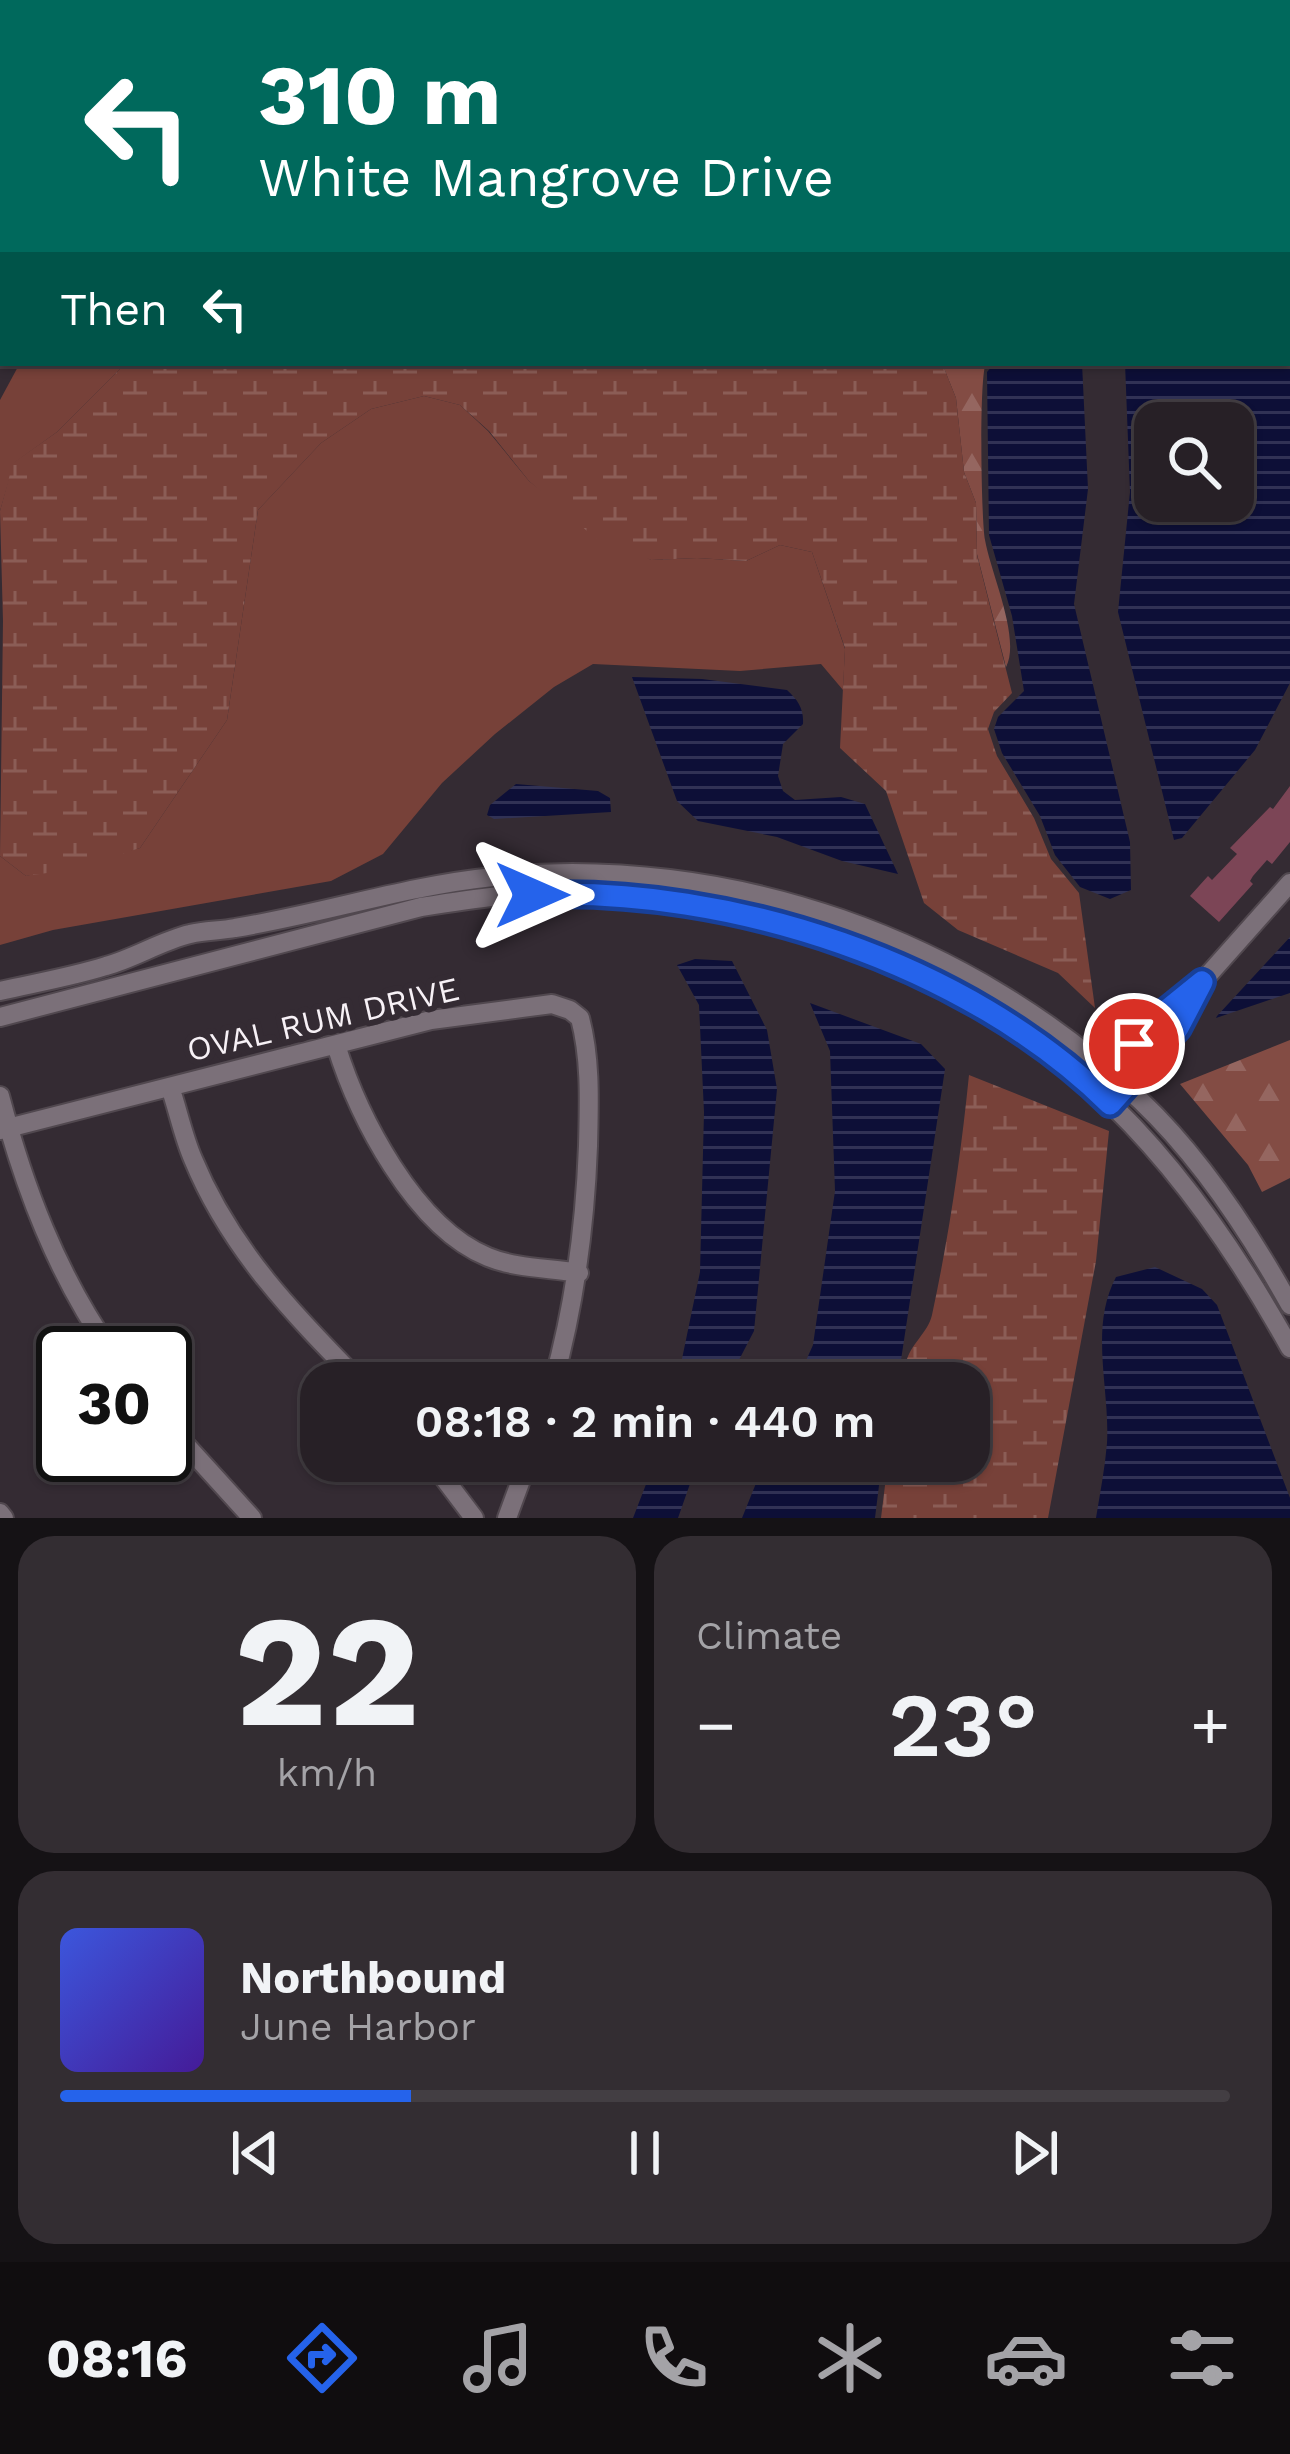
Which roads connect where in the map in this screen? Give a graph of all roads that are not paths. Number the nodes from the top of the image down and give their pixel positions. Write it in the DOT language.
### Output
graph roads {
  1 [pos="1290,883"];
  2 [pos="1202,982"];
  3 [pos="0,991"];
  4 [pos="0,1017"];
  5 [pos="336,1045"];
  6 [pos="1109,1072"];
  7 [pos="170,1087"];
  8 [pos="1126,1087"];
  9 [pos="1094,1088"];
  10 [pos="0,1096"];
  11 [pos="1110,1104"];
  12 [pos="4,1129"];
  13 [pos="579,1273"];
  14 [pos="1290,1305"];
  15 [pos="96,1326"];
  16 [pos="1290,1348"];
  17 [pos="340,1362"];
  18 [pos="560,1362"];
  19 [pos="192,1452"];
  20 [pos="447,1482"];
  21 [pos="520,1482"];
  22 [pos="252,1518"];
  23 [pos="474,1518"];
  24 [pos="507,1518"];
  1 -- 2 [label="street"];
  2 -- 6 [label="street"];
  2 -- 8 [label="street"];
  3 -- 6 [label="street"];
  4 -- 9 [label="street"];
  5 -- 7 [label="street, OVAL RUM DRIVE"];
  5 -- 13 [label="street"];
  5 -- 13 [label="street, OVAL RUM DRIVE"];
  6 -- 8 [label="street"];
  6 -- 9 [label="street"];
  7 -- 12 [label="street, OVAL RUM DRIVE"];
  7 -- 17 [label="street"];
  8 -- 11 [label="street"];
  8 -- 14 [label="street"];
  9 -- 11 [label="street"];
  10 -- 12 [label="street"];
  11 -- 16 [label="street"];
  12 -- 15 [label="street"];
  13 -- 18 [label="street, OVAL RUM DRIVE"];
  19 -- 22 [label="street"];
  20 -- 23 [label="street"];
  21 -- 24 [label="street"];
}
